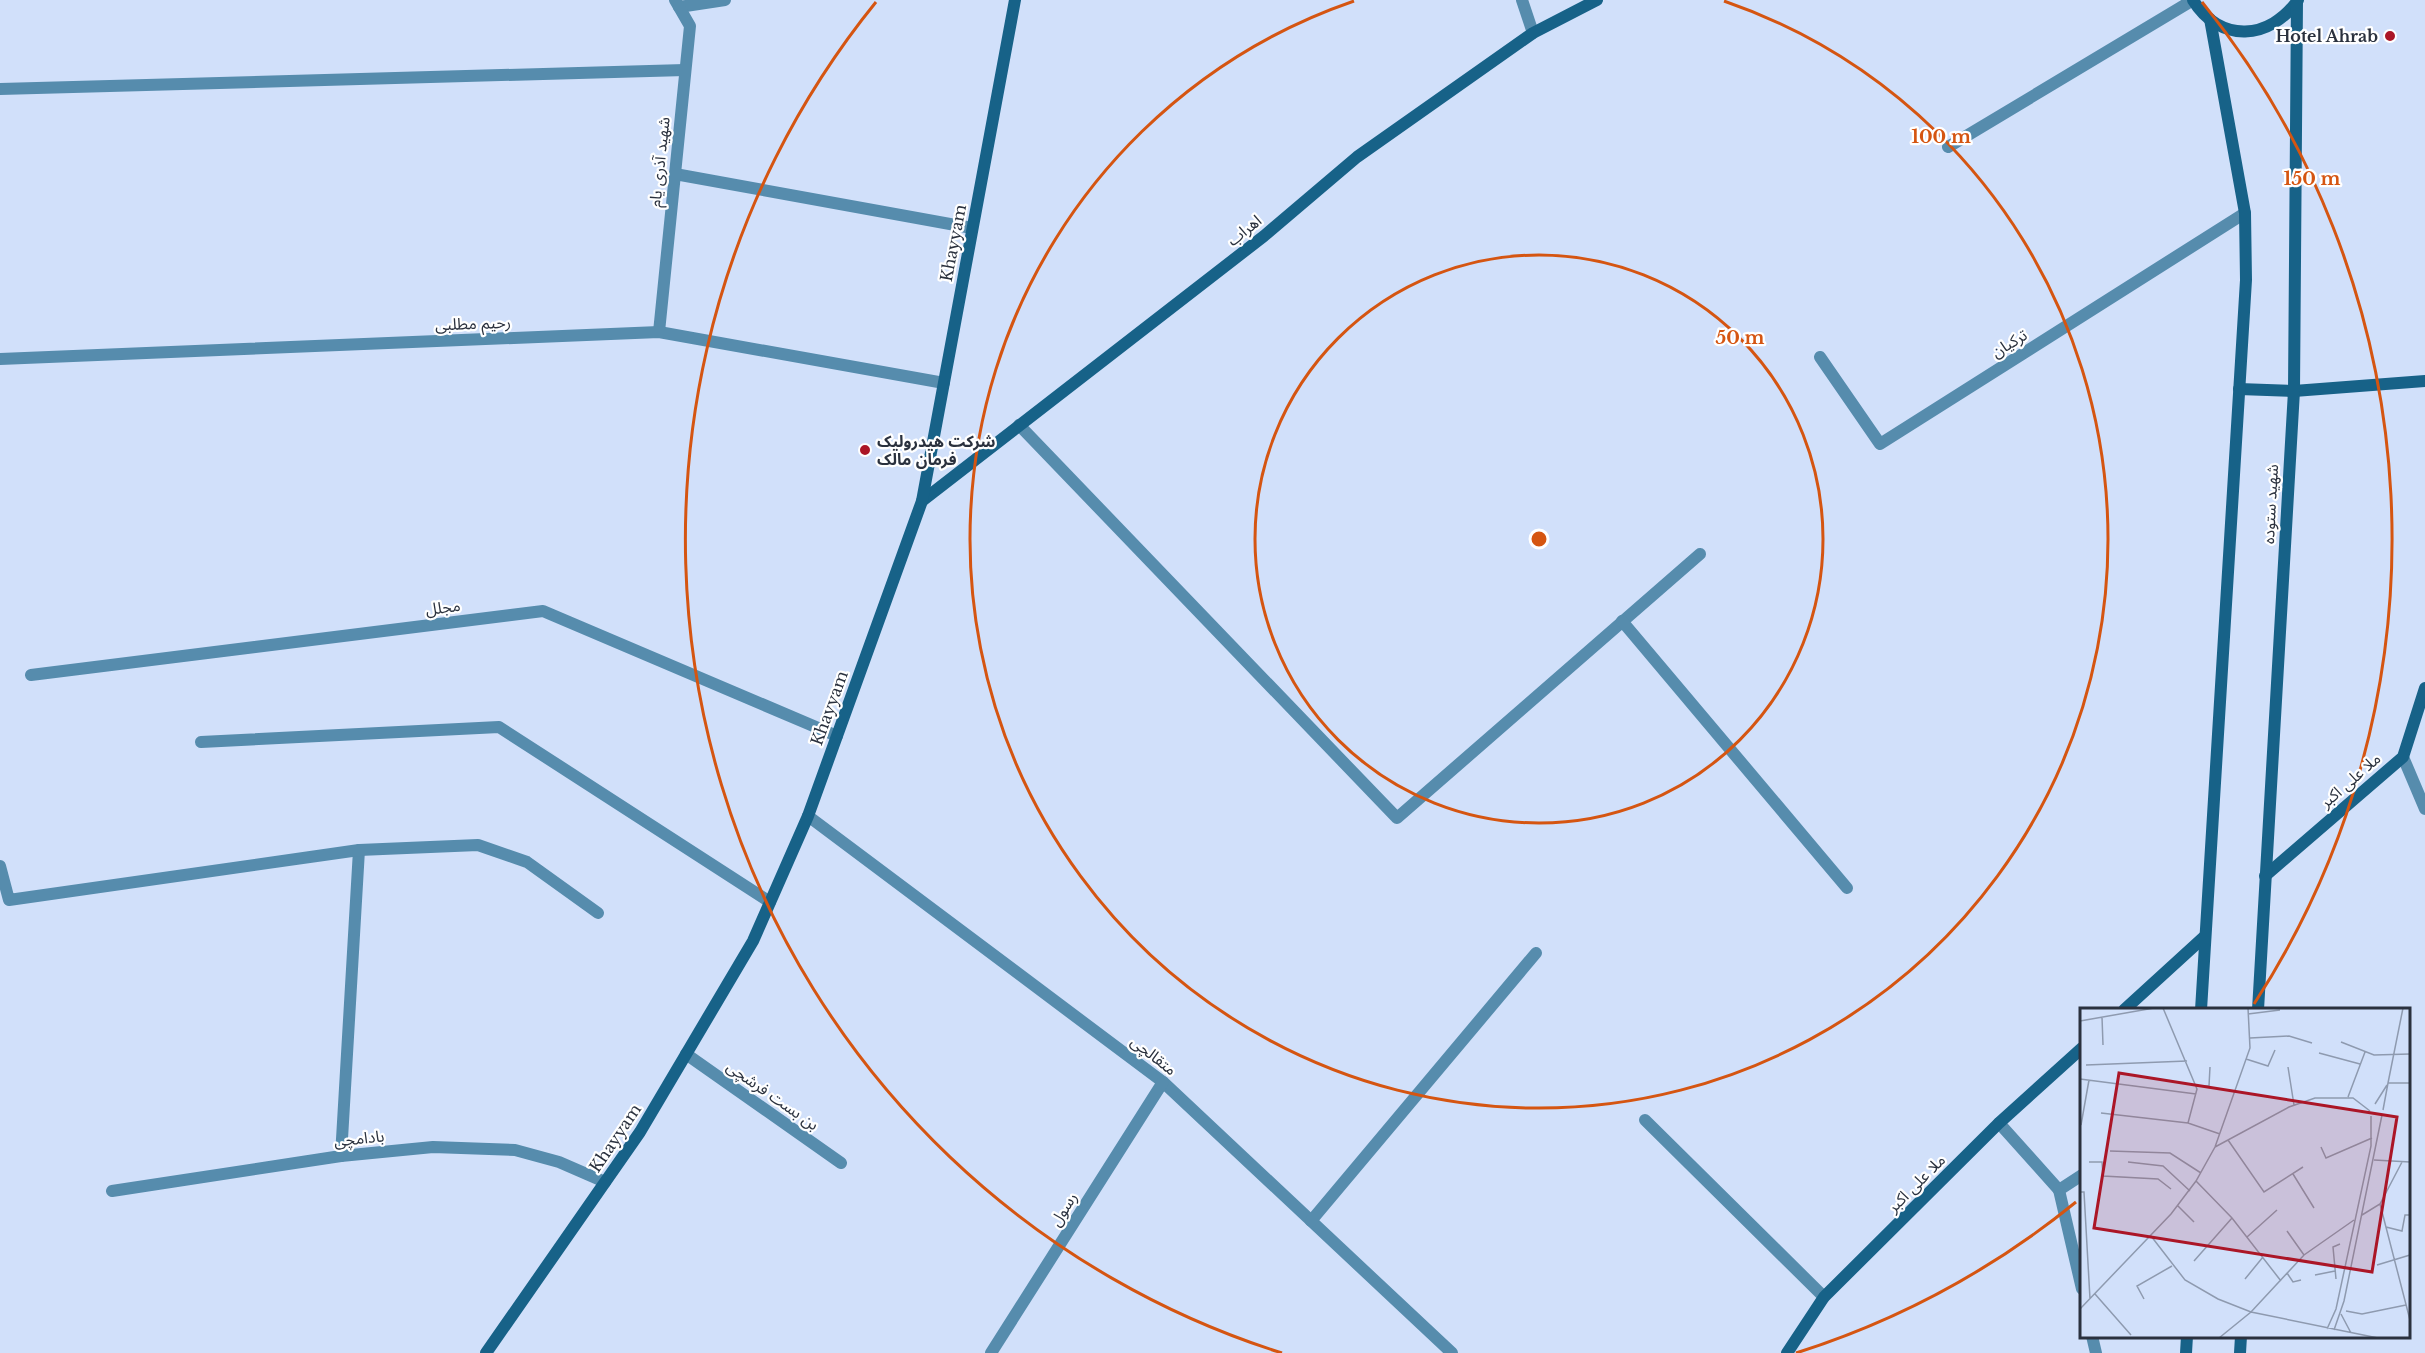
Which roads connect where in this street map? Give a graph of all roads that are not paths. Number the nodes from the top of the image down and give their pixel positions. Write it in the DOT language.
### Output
graph roads {
  1 [pos="725,0"];
  2 [pos="1015,0"];
  3 [pos="1522,0"];
  4 [pos="1597,0"];
  5 [pos="2193,0"];
  6 [pos="2298,0"];
  7 [pos="677,3"];
  8 [pos="2210,20"];
  9 [pos="1533,33"];
  10 [pos="685,70"];
  11 [pos="0,89"];
  12 [pos="1948,147"];
  13 [pos="675,174"];
  14 [pos="2245,213"];
  15 [pos="972,228"];
  16 [pos="659,332"];
  17 [pos="1820,357"];
  18 [pos="0,359"];
  19 [pos="2425,381"];
  20 [pos="944,383"];
  21 [pos="2239,389"];
  22 [pos="2294,391"];
  23 [pos="1019,425"];
  24 [pos="922,501"];
  25 [pos="1700,554"];
  26 [pos="1622,621"];
  27 [pos="31,675"];
  28 [pos="2425,688"];
  29 [pos="837,736"];
  30 [pos="201,742"];
  31 [pos="2403,757"];
  32 [pos="2425,808"];
  33 [pos="808,816"];
  34 [pos="359,850"];
  35 [pos="0,866"];
  36 [pos="2265,876"];
  37 [pos="1847,888"];
  38 [pos="770,902"];
  39 [pos="598,913"];
  40 [pos="2204,937"];
  41 [pos="1536,954"];
  42 [pos="2126,1008"];
  43 [pos="2200,1008"];
  44 [pos="2258,1008"];
  45 [pos="2080,1050"];
  46 [pos="686,1054"];
  47 [pos="1163,1082"];
  48 [pos="1645,1120"];
  49 [pos="1999,1123"];
  50 [pos="341,1155"];
  51 [pos="841,1163"];
  52 [pos="2080,1176"];
  53 [pos="605,1182"];
  54 [pos="2059,1190"];
  55 [pos="112,1191"];
  56 [pos="1311,1221"];
  57 [pos="2080,1280"];
  58 [pos="1824,1297"];
  59 [pos="2092,1338"];
  60 [pos="2187,1338"];
  61 [pos="2241,1338"];
  62 [pos="493,1350"];
  63 [pos="991,1353"];
  64 [pos="1452,1353"];
  65 [pos="1787,1353"];
  66 [pos="2096,1353"];
  67 [pos="2186,1353"];
  68 [pos="2240,1353"];
  1 -- 7 [label="street"];
  2 -- 15 [label="street, Khayyam"];
  3 -- 9 [label="street"];
  4 -- 9 [label="street, اهراب"];
  5 -- 8 [label="street"];
  5 -- 12 [label="street"];
  6 -- 8 [label="street"];
  6 -- 22 [label="street, شهید ستوده"];
  7 -- 10 [label="street, شهید آذری یام"];
  8 -- 14 [label="street"];
  9 -- 23 [label="street, اهراب"];
  10 -- 11 [label="street"];
  10 -- 13 [label="street, شهید آذری یام"];
  13 -- 15 [label="street"];
  13 -- 16 [label="street, شهید آذری یام"];
  14 -- 17 [label="street, ترکیان"];
  14 -- 21 [label="street"];
  15 -- 20 [label="street, Khayyam"];
  16 -- 18 [label="street, رحیم مطلبی"];
  16 -- 20 [label="street, رحیم مطلبی"];
  19 -- 22 [label="street"];
  20 -- 24 [label="street, Khayyam"];
  21 -- 22 [label="street"];
  21 -- 40 [label="street"];
  22 -- 36 [label="street, شهید ستوده"];
  23 -- 24 [label="street, اهراب"];
  23 -- 26 [label="street"];
  24 -- 29 [label="street, Khayyam"];
  25 -- 26 [label="street"];
  26 -- 37 [label="street"];
  27 -- 29 [label="street, مجلل"];
  28 -- 31 [label="street, ملا علی اکبر"];
  29 -- 33 [label="street, Khayyam"];
  30 -- 38 [label="street"];
  31 -- 32 [label="street"];
  31 -- 36 [label="street, ملا علی اکبر"];
  33 -- 38 [label="street, Khayyam"];
  33 -- 47 [label="street, متقالچی"];
  34 -- 35 [label="street"];
  34 -- 39 [label="street"];
  34 -- 50 [label="street"];
  36 -- 44 [label="street, شهید ستوده"];
  38 -- 46 [label="street, Khayyam"];
  40 -- 42 [label="street"];
  40 -- 43 [label="street"];
  41 -- 56 [label="street"];
  45 -- 49 [label="street, ملا علی اکبر"];
  46 -- 51 [label="street, بن بست فرشچی"];
  46 -- 53 [label="street, Khayyam"];
  47 -- 56 [label="street, متقالچی"];
  47 -- 63 [label="street, رسول"];
  48 -- 58 [label="street"];
  49 -- 54 [label="street"];
  49 -- 58 [label="street, ملا علی اکبر"];
  50 -- 53 [label="street, بادامچی"];
  50 -- 55 [label="street, بادامچی"];
  52 -- 54 [label="street"];
  53 -- 62 [label="street, Khayyam"];
  54 -- 57 [label="street"];
  56 -- 64 [label="street, متقالچی"];
  58 -- 65 [label="street, ملا علی اکبر"];
  59 -- 66 [label="street"];
  60 -- 67 [label="street"];
  61 -- 68 [label="street"];
}
